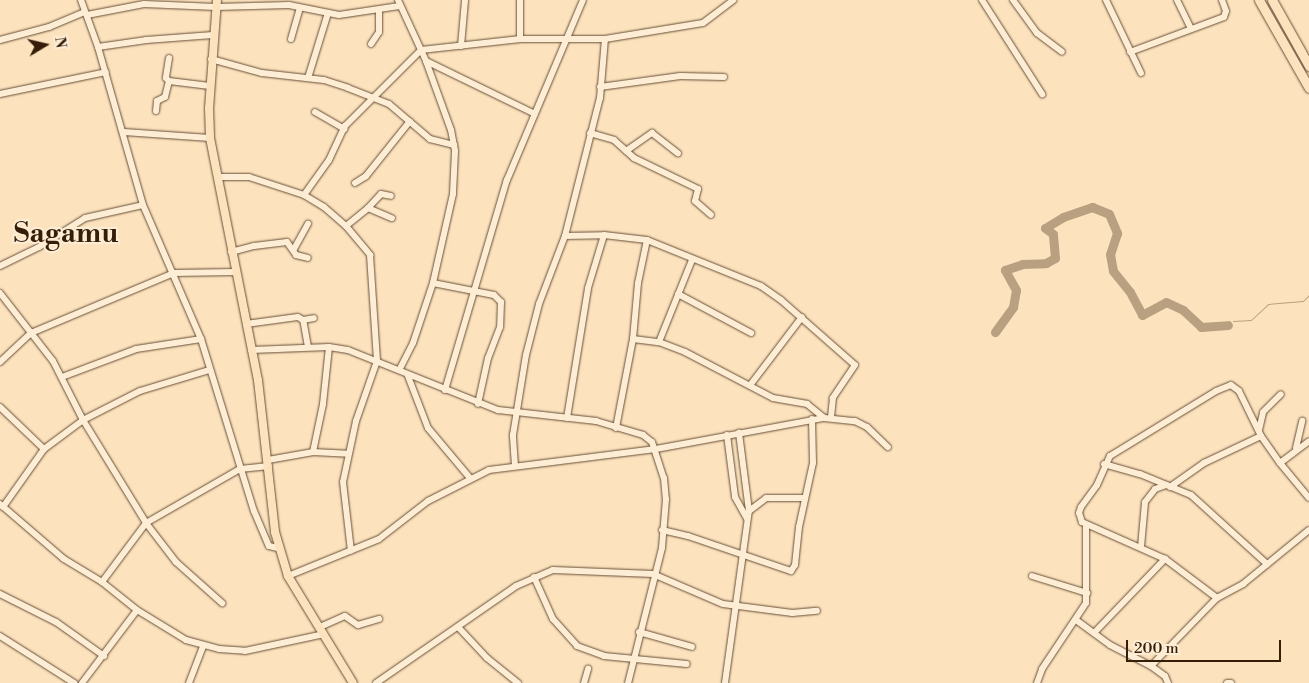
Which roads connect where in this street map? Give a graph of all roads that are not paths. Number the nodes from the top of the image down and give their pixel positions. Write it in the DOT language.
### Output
graph roads {
  1 [pos="81,0"];
  2 [pos="465,0"];
  3 [pos="520,0"];
  4 [pos="583,0"];
  5 [pos="733,0"];
  6 [pos="982,0"];
  7 [pos="1013,0"];
  8 [pos="1106,0"];
  9 [pos="1177,0"];
  10 [pos="1222,0"];
  11 [pos="1259,0"];
  12 [pos="1272,0"];
  13 [pos="162,2"];
  14 [pos="398,3"];
  15 [pos="216,4"];
  16 [pos="300,8"];
  17 [pos="379,10"];
  18 [pos="328,13"];
  19 [pos="86,14"];
  20 [pos="1191,29"];
  21 [pos="213,35"];
  22 [pos="567,38"];
  23 [pos="291,39"];
  24 [pos="520,39"];
  25 [pos="605,39"];
  26 [pos="0,40"];
  27 [pos="371,44"];
  28 [pos="461,46"];
  29 [pos="98,47"];
  30 [pos="421,50"];
  31 [pos="1062,52"];
  32 [pos="1130,52"];
  33 [pos="169,58"];
  34 [pos="211,59"];
  35 [pos="426,61"];
  36 [pos="1309,66"];
  37 [pos="106,72"];
  38 [pos="1141,73"];
  39 [pos="724,77"];
  40 [pos="308,78"];
  41 [pos="169,82"];
  42 [pos="210,86"];
  43 [pos="600,87"];
  44 [pos="1309,88"];
  45 [pos="0,94"];
  46 [pos="1042,94"];
  47 [pos="372,97"];
  48 [pos="156,111"];
  49 [pos="315,112"];
  50 [pos="534,114"];
  51 [pos="410,122"];
  52 [pos="344,129"];
  53 [pos="124,132"];
  54 [pos="590,133"];
  55 [pos="210,138"];
  56 [pos="454,145"];
  57 [pos="626,151"];
  58 [pos="678,153"];
  59 [pos="217,177"];
  60 [pos="355,183"];
  61 [pos="304,195"];
  62 [pos="391,196"];
  63 [pos="143,205"];
  64 [pos="368,208"];
  65 [pos="711,215"];
  66 [pos="392,218"];
  67 [pos="308,224"];
  68 [pos="346,226"];
  69 [pos="604,235"];
  70 [pos="564,236"];
  71 [pos="647,240"];
  72 [pos="294,249"];
  73 [pos="231,252"];
  74 [pos="308,258"];
  75 [pos="692,260"];
  76 [pos="0,266"];
  77 [pos="235,272"];
  78 [pos="174,273"];
  79 [pos="433,283"];
  80 [pos="476,290"];
  81 [pos="0,293"];
  82 [pos="678,294"];
  83 [pos="802,317"];
  84 [pos="314,318"];
  85 [pos="303,320"];
  86 [pos="246,324"];
  87 [pos="32,333"];
  88 [pos="751,333"];
  89 [pos="201,339"];
  90 [pos="634,339"];
  91 [pos="659,342"];
  92 [pos="329,346"];
  93 [pos="308,347"];
  94 [pos="251,350"];
  95 [pos="0,362"];
  96 [pos="377,362"];
  97 [pos="400,369"];
  98 [pos="209,370"];
  99 [pos="408,376"];
  100 [pos="62,378"];
  101 [pos="751,384"];
  102 [pos="445,390"];
  103 [pos="1282,394"];
  104 [pos="478,404"];
  105 [pos="0,407"];
  106 [pos="518,414"];
  107 [pos="567,418"];
  108 [pos="824,418"];
  109 [pos="831,418"];
  110 [pos="812,419"];
  111 [pos="83,420"];
  112 [pos="1302,421"];
  113 [pos="616,428"];
  114 [pos="739,433"];
  115 [pos="1260,433"];
  116 [pos="727,436"];
  117 [pos="1309,441"];
  118 [pos="888,447"];
  119 [pos="44,448"];
  120 [pos="1296,448"];
  121 [pos="656,449"];
  122 [pos="313,452"];
  123 [pos="348,454"];
  124 [pos="268,463"];
  125 [pos="1280,463"];
  126 [pos="1104,464"];
  127 [pos="515,466"];
  128 [pos="240,469"];
  129 [pos="470,478"];
  130 [pos="1168,486"];
  131 [pos="805,498"];
  132 [pos="1309,498"];
  133 [pos="1,506"];
  134 [pos="749,510"];
  135 [pos="748,520"];
  136 [pos="146,523"];
  137 [pos="1086,527"];
  138 [pos="662,530"];
  139 [pos="1309,530"];
  140 [pos="1142,546"];
  141 [pos="278,548"];
  142 [pos="351,551"];
  143 [pos="743,557"];
  144 [pos="1165,559"];
  145 [pos="1267,564"];
  146 [pos="653,574"];
  147 [pos="288,576"];
  148 [pos="1032,576"];
  149 [pos="534,577"];
  150 [pos="102,582"];
  151 [pos="1087,593"];
  152 [pos="0,594"];
  153 [pos="1218,598"];
  154 [pos="222,603"];
  155 [pos="735,605"];
  156 [pos="137,610"];
  157 [pos="817,611"];
  158 [pos="379,619"];
  159 [pos="1076,620"];
  160 [pos="458,628"];
  161 [pos="322,631"];
  162 [pos="639,632"];
  163 [pos="1094,633"];
  164 [pos="0,636"];
  165 [pos="203,646"];
  166 [pos="692,647"];
  167 [pos="104,656"];
  168 [pos="633,660"];
  169 [pos="687,664"];
  170 [pos="1151,666"];
  171 [pos="588,669"];
  172 [pos="351,681"];
  173 [pos="74,683"];
  174 [pos="82,683"];
  175 [pos="189,683"];
  176 [pos="376,683"];
  177 [pos="518,683"];
  178 [pos="584,683"];
  179 [pos="628,683"];
  180 [pos="725,683"];
  181 [pos="1037,683"];
  182 [pos="1168,683"];
  183 [pos="1227,683"];
  184 [pos="1231,683"];
  1 -- 19 [label="street"];
  2 -- 28 [label="street"];
  3 -- 24 [label="street"];
  4 -- 22 [label="street"];
  5 -- 25 [label="street"];
  6 -- 46 [label="street"];
  7 -- 31 [label="street"];
  8 -- 32 [label="street"];
  9 -- 20 [label="street"];
  10 -- 20 [label="street"];
  11 -- 44 [label="highway"];
  12 -- 36 [label="highway"];
  13 -- 15 [label="street"];
  13 -- 19 [label="street"];
  14 -- 17 [label="street"];
  14 -- 30 [label="street"];
  15 -- 16 [label="street"];
  15 -- 21 [label="main road"];
  16 -- 18 [label="street"];
  16 -- 23 [label="street"];
  17 -- 18 [label="street"];
  17 -- 27 [label="street"];
  18 -- 40 [label="street"];
  19 -- 26 [label="street"];
  19 -- 29 [label="street"];
  20 -- 32 [label="street"];
  21 -- 29 [label="street"];
  21 -- 34 [label="main road"];
  22 -- 24 [label="street"];
  22 -- 25 [label="street"];
  22 -- 50 [label="street"];
  24 -- 28 [label="street"];
  25 -- 43 [label="street"];
  28 -- 30 [label="street"];
  29 -- 37 [label="street"];
  30 -- 35 [label="street"];
  30 -- 47 [label="street"];
  32 -- 38 [label="street"];
  33 -- 41 [label="street"];
  34 -- 40 [label="street"];
  34 -- 42 [label="main road"];
  35 -- 50 [label="street"];
  35 -- 56 [label="street"];
  37 -- 45 [label="street"];
  37 -- 53 [label="street"];
  39 -- 43 [label="street"];
  40 -- 47 [label="street"];
  41 -- 42 [label="street"];
  41 -- 48 [label="street"];
  42 -- 55 [label="main road"];
  43 -- 54 [label="street"];
  47 -- 51 [label="street"];
  47 -- 52 [label="street"];
  49 -- 52 [label="street"];
  50 -- 80 [label="street"];
  51 -- 56 [label="street"];
  51 -- 60 [label="street"];
  52 -- 61 [label="street"];
  53 -- 55 [label="street"];
  53 -- 63 [label="street"];
  54 -- 57 [label="street"];
  54 -- 70 [label="street"];
  55 -- 59 [label="main road"];
  56 -- 79 [label="street"];
  57 -- 58 [label="street"];
  57 -- 65 [label="street"];
  59 -- 61 [label="street"];
  59 -- 73 [label="main road"];
  61 -- 68 [label="street"];
  62 -- 64 [label="street"];
  63 -- 76 [label="street"];
  63 -- 78 [label="street"];
  64 -- 66 [label="street"];
  64 -- 68 [label="street"];
  67 -- 72 [label="street"];
  68 -- 96 [label="street"];
  69 -- 70 [label="street"];
  69 -- 71 [label="street"];
  69 -- 107 [label="street"];
  70 -- 106 [label="street"];
  71 -- 75 [label="street"];
  71 -- 90 [label="street"];
  72 -- 73 [label="street"];
  72 -- 74 [label="street"];
  73 -- 77 [label="main road"];
  75 -- 82 [label="street"];
  75 -- 83 [label="street"];
  77 -- 78 [label="street"];
  77 -- 86 [label="main road"];
  78 -- 87 [label="street"];
  78 -- 89 [label="street"];
  79 -- 80 [label="street"];
  79 -- 97 [label="street"];
  80 -- 102 [label="street"];
  80 -- 104 [label="street"];
  81 -- 87 [label="street"];
  82 -- 88 [label="street"];
  82 -- 91 [label="street"];
  83 -- 101 [label="street"];
  83 -- 109 [label="street"];
  84 -- 85 [label="street"];
  85 -- 86 [label="street"];
  85 -- 93 [label="street"];
  86 -- 94 [label="main road"];
  87 -- 95 [label="street"];
  87 -- 100 [label="street"];
  89 -- 98 [label="street"];
  89 -- 100 [label="street"];
  90 -- 91 [label="street"];
  90 -- 113 [label="street"];
  91 -- 101 [label="street"];
  92 -- 93 [label="street"];
  92 -- 96 [label="street"];
  92 -- 122 [label="street"];
  93 -- 94 [label="street"];
  94 -- 124 [label="main road"];
  96 -- 97 [label="street"];
  96 -- 123 [label="street"];
  97 -- 99 [label="street"];
  98 -- 111 [label="street"];
  98 -- 128 [label="street"];
  99 -- 102 [label="street"];
  99 -- 129 [label="street"];
  100 -- 111 [label="street"];
  101 -- 108 [label="street"];
  102 -- 104 [label="street"];
  103 -- 115 [label="street"];
  104 -- 106 [label="street"];
  105 -- 119 [label="street"];
  106 -- 107 [label="street"];
  106 -- 127 [label="street"];
  107 -- 113 [label="street"];
  108 -- 109 [label="street"];
  108 -- 110 [label="street"];
  109 -- 118 [label="street"];
  110 -- 114 [label="street"];
  110 -- 131 [label="street"];
  111 -- 119 [label="street"];
  111 -- 136 [label="street"];
  112 -- 120 [label="street"];
  113 -- 121 [label="street"];
  114 -- 116 [label="street"];
  114 -- 134 [label="street"];
  115 -- 125 [label="street"];
  115 -- 126 [label="street"];
  115 -- 130 [label="street"];
  116 -- 121 [label="street"];
  116 -- 135 [label="street"];
  117 -- 120 [label="street"];
  119 -- 133 [label="street"];
  120 -- 125 [label="street"];
  121 -- 127 [label="street"];
  121 -- 138 [label="street"];
  122 -- 123 [label="street"];
  122 -- 124 [label="street"];
  123 -- 142 [label="street"];
  124 -- 128 [label="street"];
  124 -- 141 [label="main road"];
  125 -- 132 [label="street"];
  126 -- 130 [label="street"];
  126 -- 137 [label="street"];
  127 -- 129 [label="street"];
  128 -- 136 [label="street"];
  128 -- 141 [label="street"];
  129 -- 142 [label="street"];
  130 -- 140 [label="street"];
  130 -- 145 [label="street"];
  131 -- 134 [label="street"];
  131 -- 143 [label="street"];
  133 -- 150 [label="street"];
  134 -- 135 [label="street"];
  135 -- 143 [label="street"];
  136 -- 150 [label="street"];
  136 -- 154 [label="street"];
  137 -- 140 [label="street"];
  137 -- 151 [label="street"];
  138 -- 143 [label="street"];
  138 -- 146 [label="street"];
  139 -- 145 [label="street"];
  140 -- 144 [label="street"];
  141 -- 147 [label="main road"];
  142 -- 147 [label="street"];
  143 -- 155 [label="street"];
  144 -- 153 [label="street"];
  144 -- 163 [label="street"];
  145 -- 153 [label="street"];
  146 -- 149 [label="street"];
  146 -- 155 [label="street"];
  146 -- 162 [label="street"];
  147 -- 161 [label="main road"];
  148 -- 151 [label="street"];
  149 -- 160 [label="street"];
  149 -- 168 [label="street"];
  150 -- 156 [label="street"];
  151 -- 159 [label="street"];
  152 -- 167 [label="street"];
  153 -- 170 [label="street"];
  155 -- 157 [label="street"];
  155 -- 180 [label="street"];
  156 -- 165 [label="street"];
  156 -- 167 [label="street"];
  158 -- 161 [label="street"];
  159 -- 163 [label="street"];
  159 -- 181 [label="street"];
  160 -- 176 [label="street"];
  160 -- 177 [label="street"];
  161 -- 165 [label="street"];
  161 -- 172 [label="main road"];
  162 -- 166 [label="street"];
  162 -- 168 [label="street"];
  163 -- 170 [label="street"];
  164 -- 173 [label="street"];
  165 -- 175 [label="street"];
  167 -- 174 [label="street"];
  168 -- 169 [label="street"];
  168 -- 179 [label="street"];
  170 -- 182 [label="street"];
  171 -- 178 [label="street"];
  183 -- 184 [label="street"];
}
